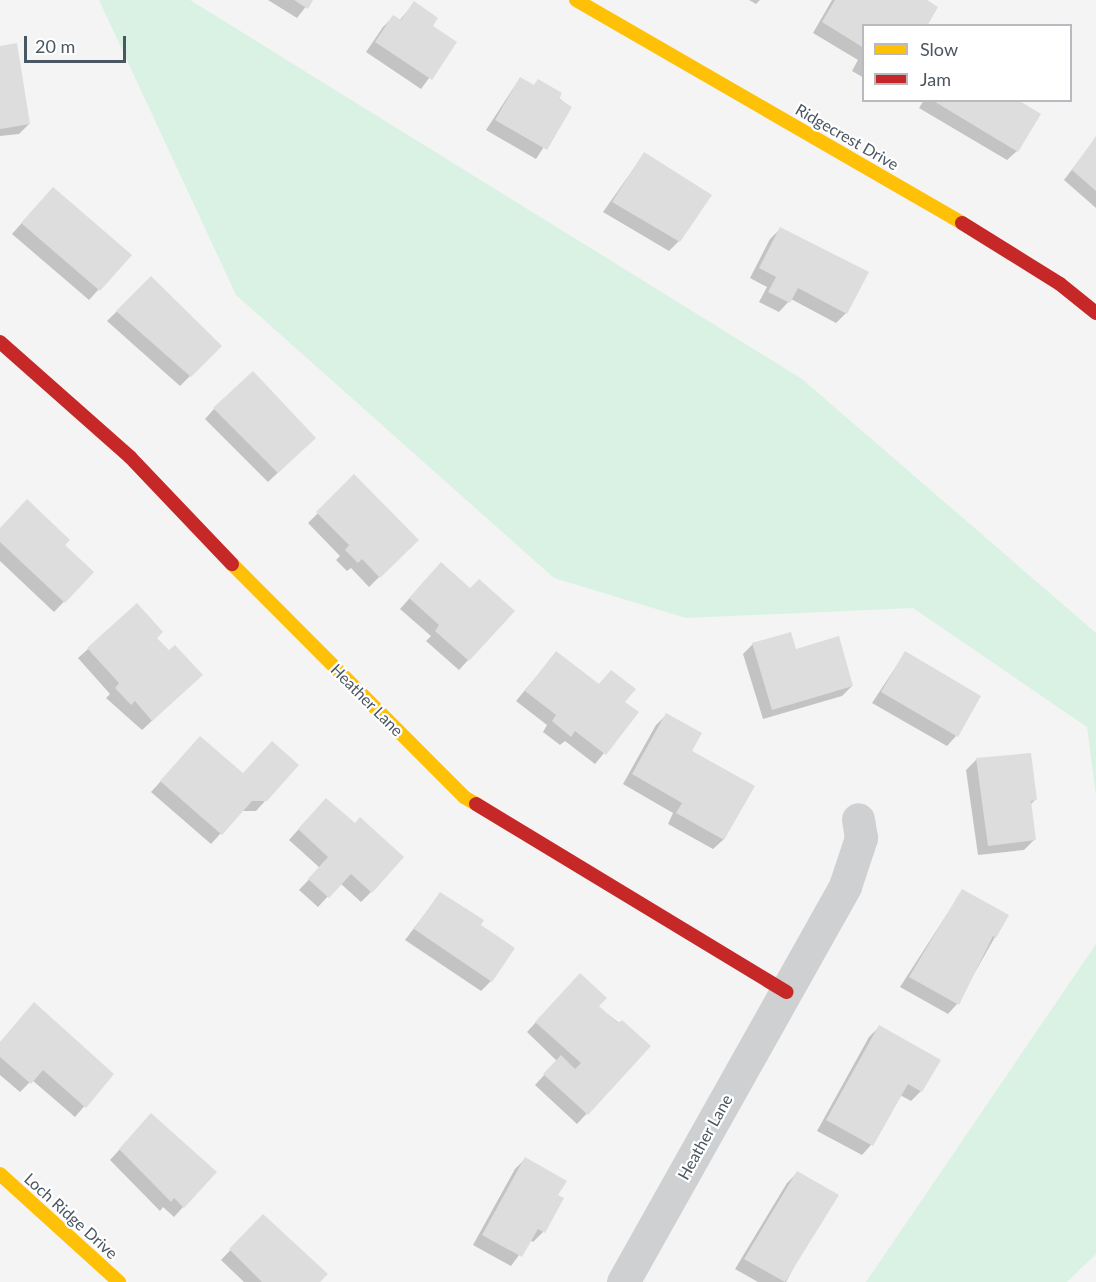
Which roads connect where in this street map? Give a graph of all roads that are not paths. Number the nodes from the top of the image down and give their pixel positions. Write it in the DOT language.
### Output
graph roads {
  1 [pos="576,0"];
  2 [pos="1096,313"];
  3 [pos="0,342"];
  4 [pos="858,819"];
  5 [pos="786,993"];
  6 [pos="0,1174"];
  7 [pos="119,1282"];
  8 [pos="623,1282"];
  1 -- 2 [label="street, Ridgecrest Drive"];
  3 -- 5 [label="street, Heather Lane"];
  4 -- 5 [label="street, Heather Lane"];
  5 -- 8 [label="street, Heather Lane"];
  6 -- 7 [label="street, Loch Ridge Drive"];
}
